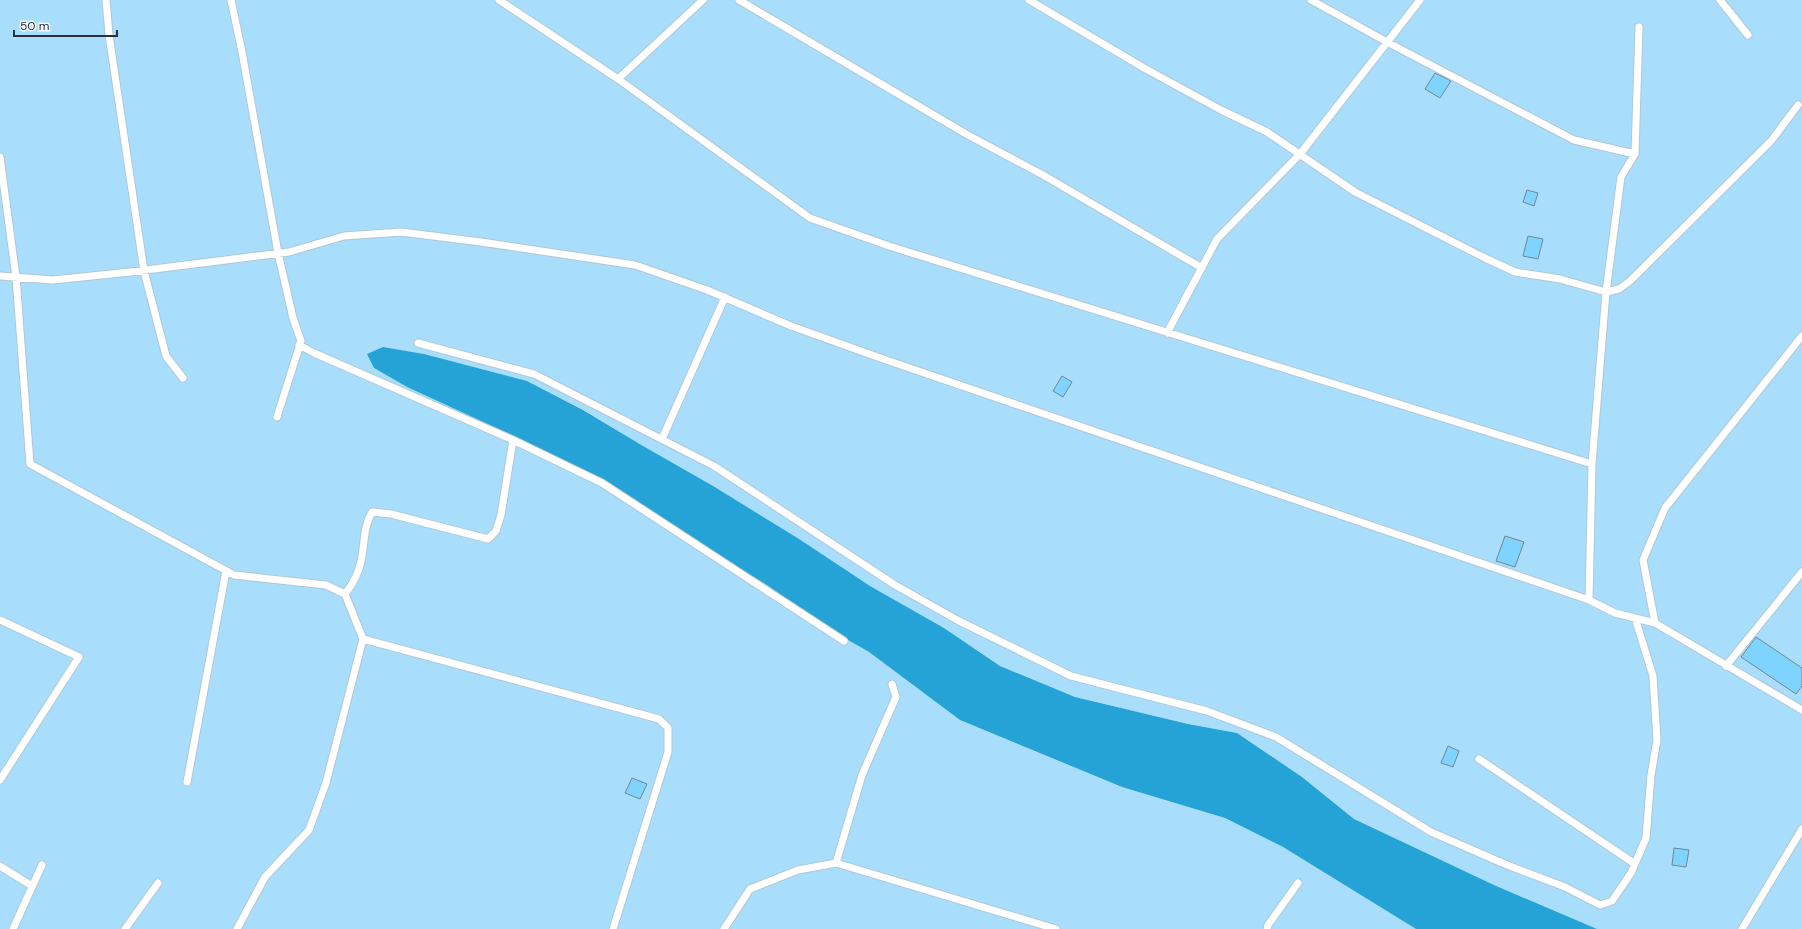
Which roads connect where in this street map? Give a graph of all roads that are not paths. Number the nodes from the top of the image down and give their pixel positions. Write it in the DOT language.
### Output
graph roads {
  1 [pos="106,0"];
  2 [pos="231,0"];
  3 [pos="499,0"];
  4 [pos="703,0"];
  5 [pos="739,0"];
  6 [pos="1029,0"];
  7 [pos="1311,0"];
  8 [pos="1420,0"];
  9 [pos="1720,0"];
  10 [pos="1639,27"];
  11 [pos="1748,35"];
  12 [pos="1386,42"];
  13 [pos="618,79"];
  14 [pos="1798,105"];
  15 [pos="1300,154"];
  16 [pos="1635,154"];
  17 [pos="0,157"];
  18 [pos="278,253"];
  19 [pos="1202,268"];
  20 [pos="144,270"];
  21 [pos="0,276"];
  22 [pos="16,277"];
  23 [pos="1606,292"];
  24 [pos="724,298"];
  25 [pos="1167,333"];
  26 [pos="1802,336"];
  27 [pos="418,343"];
  28 [pos="299,345"];
  29 [pos="183,378"];
  30 [pos="277,417"];
  31 [pos="662,439"];
  32 [pos="513,440"];
  33 [pos="1592,464"];
  34 [pos="226,571"];
  35 [pos="1802,572"];
  36 [pos="345,594"];
  37 [pos="1589,600"];
  38 [pos="1635,618"];
  39 [pos="0,620"];
  40 [pos="1656,623"];
  41 [pos="363,639"];
  42 [pos="844,641"];
  43 [pos="1726,666"];
  44 [pos="892,684"];
  45 [pos="1802,710"];
  46 [pos="1479,759"];
  47 [pos="0,780"];
  48 [pos="187,782"];
  49 [pos="1802,829"];
  50 [pos="836,863"];
  51 [pos="1635,864"];
  52 [pos="42,865"];
  53 [pos="0,866"];
  54 [pos="158,882"];
  55 [pos="1298,883"];
  56 [pos="32,886"];
  57 [pos="13,929"];
  58 [pos="125,929"];
  59 [pos="237,929"];
  60 [pos="613,929"];
  61 [pos="724,929"];
  62 [pos="1056,929"];
  63 [pos="1267,929"];
  64 [pos="1742,929"];
  1 -- 20 [label="lane"];
  2 -- 18 [label="lane"];
  3 -- 13 [label="lane"];
  4 -- 13 [label="lane"];
  5 -- 19 [label="lane"];
  6 -- 15 [label="lane"];
  7 -- 12 [label="lane"];
  8 -- 12 [label="lane"];
  9 -- 11 [label="lane"];
  10 -- 16 [label="lane"];
  12 -- 15 [label="lane"];
  12 -- 16 [label="lane"];
  13 -- 25 [label="lane"];
  14 -- 23 [label="lane"];
  15 -- 19 [label="lane"];
  15 -- 23 [label="lane"];
  16 -- 23 [label="lane"];
  17 -- 22 [label="lane"];
  18 -- 20 [label="lane"];
  18 -- 24 [label="lane"];
  18 -- 28 [label="lane"];
  19 -- 25 [label="lane"];
  20 -- 22 [label="lane"];
  20 -- 29 [label="lane"];
  21 -- 22 [label="lane"];
  22 -- 34 [label="lane"];
  23 -- 33 [label="lane"];
  24 -- 31 [label="lane"];
  24 -- 37 [label="lane"];
  25 -- 33 [label="lane"];
  26 -- 40 [label="lane"];
  27 -- 31 [label="lane"];
  28 -- 30 [label="lane"];
  28 -- 32 [label="lane"];
  31 -- 51 [label="lane"];
  32 -- 36 [label="lane"];
  32 -- 42 [label="lane"];
  33 -- 37 [label="lane"];
  34 -- 36 [label="lane"];
  34 -- 48 [label="lane"];
  35 -- 43 [label="lane"];
  36 -- 41 [label="lane"];
  37 -- 38 [label="lane"];
  38 -- 40 [label="lane"];
  38 -- 51 [label="lane"];
  39 -- 47 [label="lane"];
  40 -- 43 [label="lane"];
  41 -- 59 [label="lane"];
  41 -- 60 [label="lane"];
  43 -- 45 [label="lane"];
  44 -- 50 [label="lane"];
  46 -- 51 [label="lane"];
  49 -- 64 [label="lane"];
  50 -- 61 [label="lane"];
  50 -- 62 [label="lane"];
  52 -- 56 [label="lane"];
  53 -- 56 [label="lane"];
  54 -- 58 [label="lane"];
  55 -- 63 [label="lane"];
  56 -- 57 [label="lane"];
}
